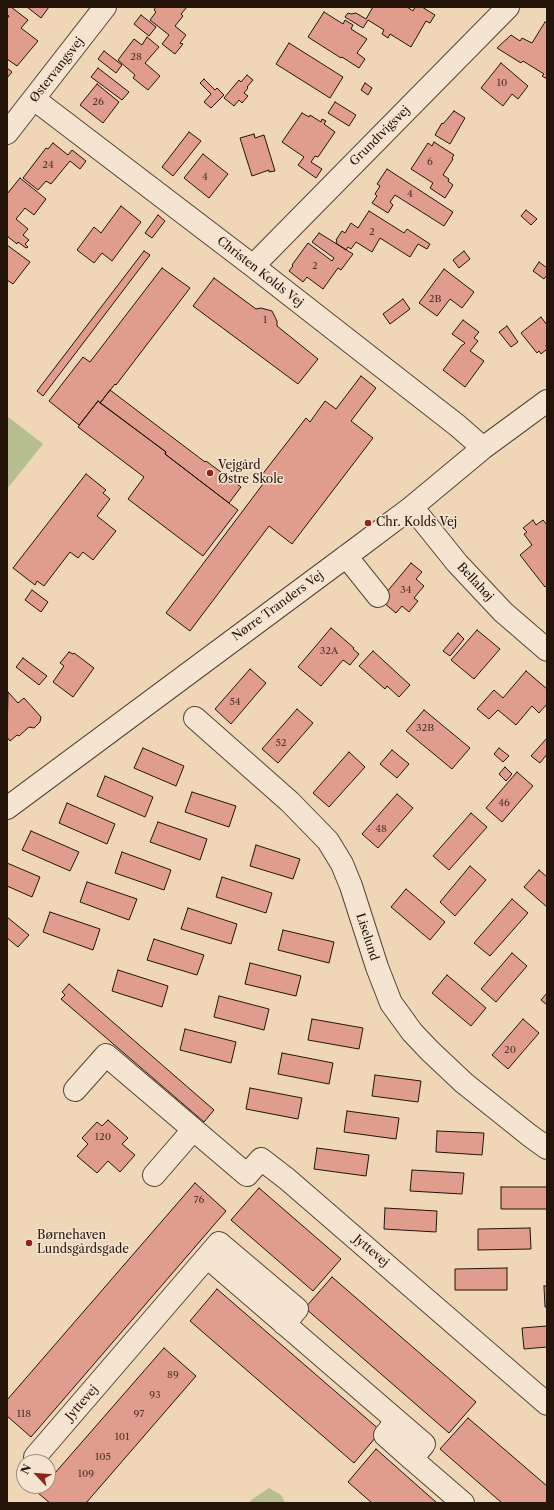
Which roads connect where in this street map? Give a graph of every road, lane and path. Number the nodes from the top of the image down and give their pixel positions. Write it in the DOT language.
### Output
graph roads {
  1 [pos="106,7"];
  2 [pos="508,7"];
  3 [pos="34,99"];
  4 [pos="7,133"];
  5 [pos="252,266"];
  6 [pos="547,401"];
  7 [pos="484,448"];
  8 [pos="412,507"];
  9 [pos="346,556"];
  10 [pos="378,596"];
  11 [pos="547,650"];
  12 [pos="195,718"];
  13 [pos="7,808"];
  14 [pos="75,1090"];
  15 [pos="194,1130"];
  16 [pos="547,1148"];
  17 [pos="154,1175"];
  18 [pos="547,1404"];
  19 [pos="38,1454"];
  20 [pos="463,1503"];
  1 -- 3 [label="street, Østervangsvej"];
  2 -- 5 [label="street, Grundtvigsvej"];
  3 -- 4 [label="street, Østervangsvej"];
  3 -- 5 [label="street, Christen Kolds Vej"];
  5 -- 7 [label="street, Christen Kolds Vej"];
  6 -- 7 [label="street, Nørre Tranders Vej"];
  7 -- 8 [label="street, Nørre Tranders Vej"];
  8 -- 9 [label="street, Nørre Tranders Vej"];
  8 -- 11 [label="street, Bellahøj"];
  9 -- 10 [label="street"];
  9 -- 13 [label="street, Nørre Tranders Vej"];
  12 -- 16 [label="street, Liselund"];
  14 -- 15 [label="street, Jyttevej"];
  15 -- 17 [label="street"];
  15 -- 18 [label="street, Jyttevej"];
  19 -- 20 [label="street, Jyttevej"];
}
